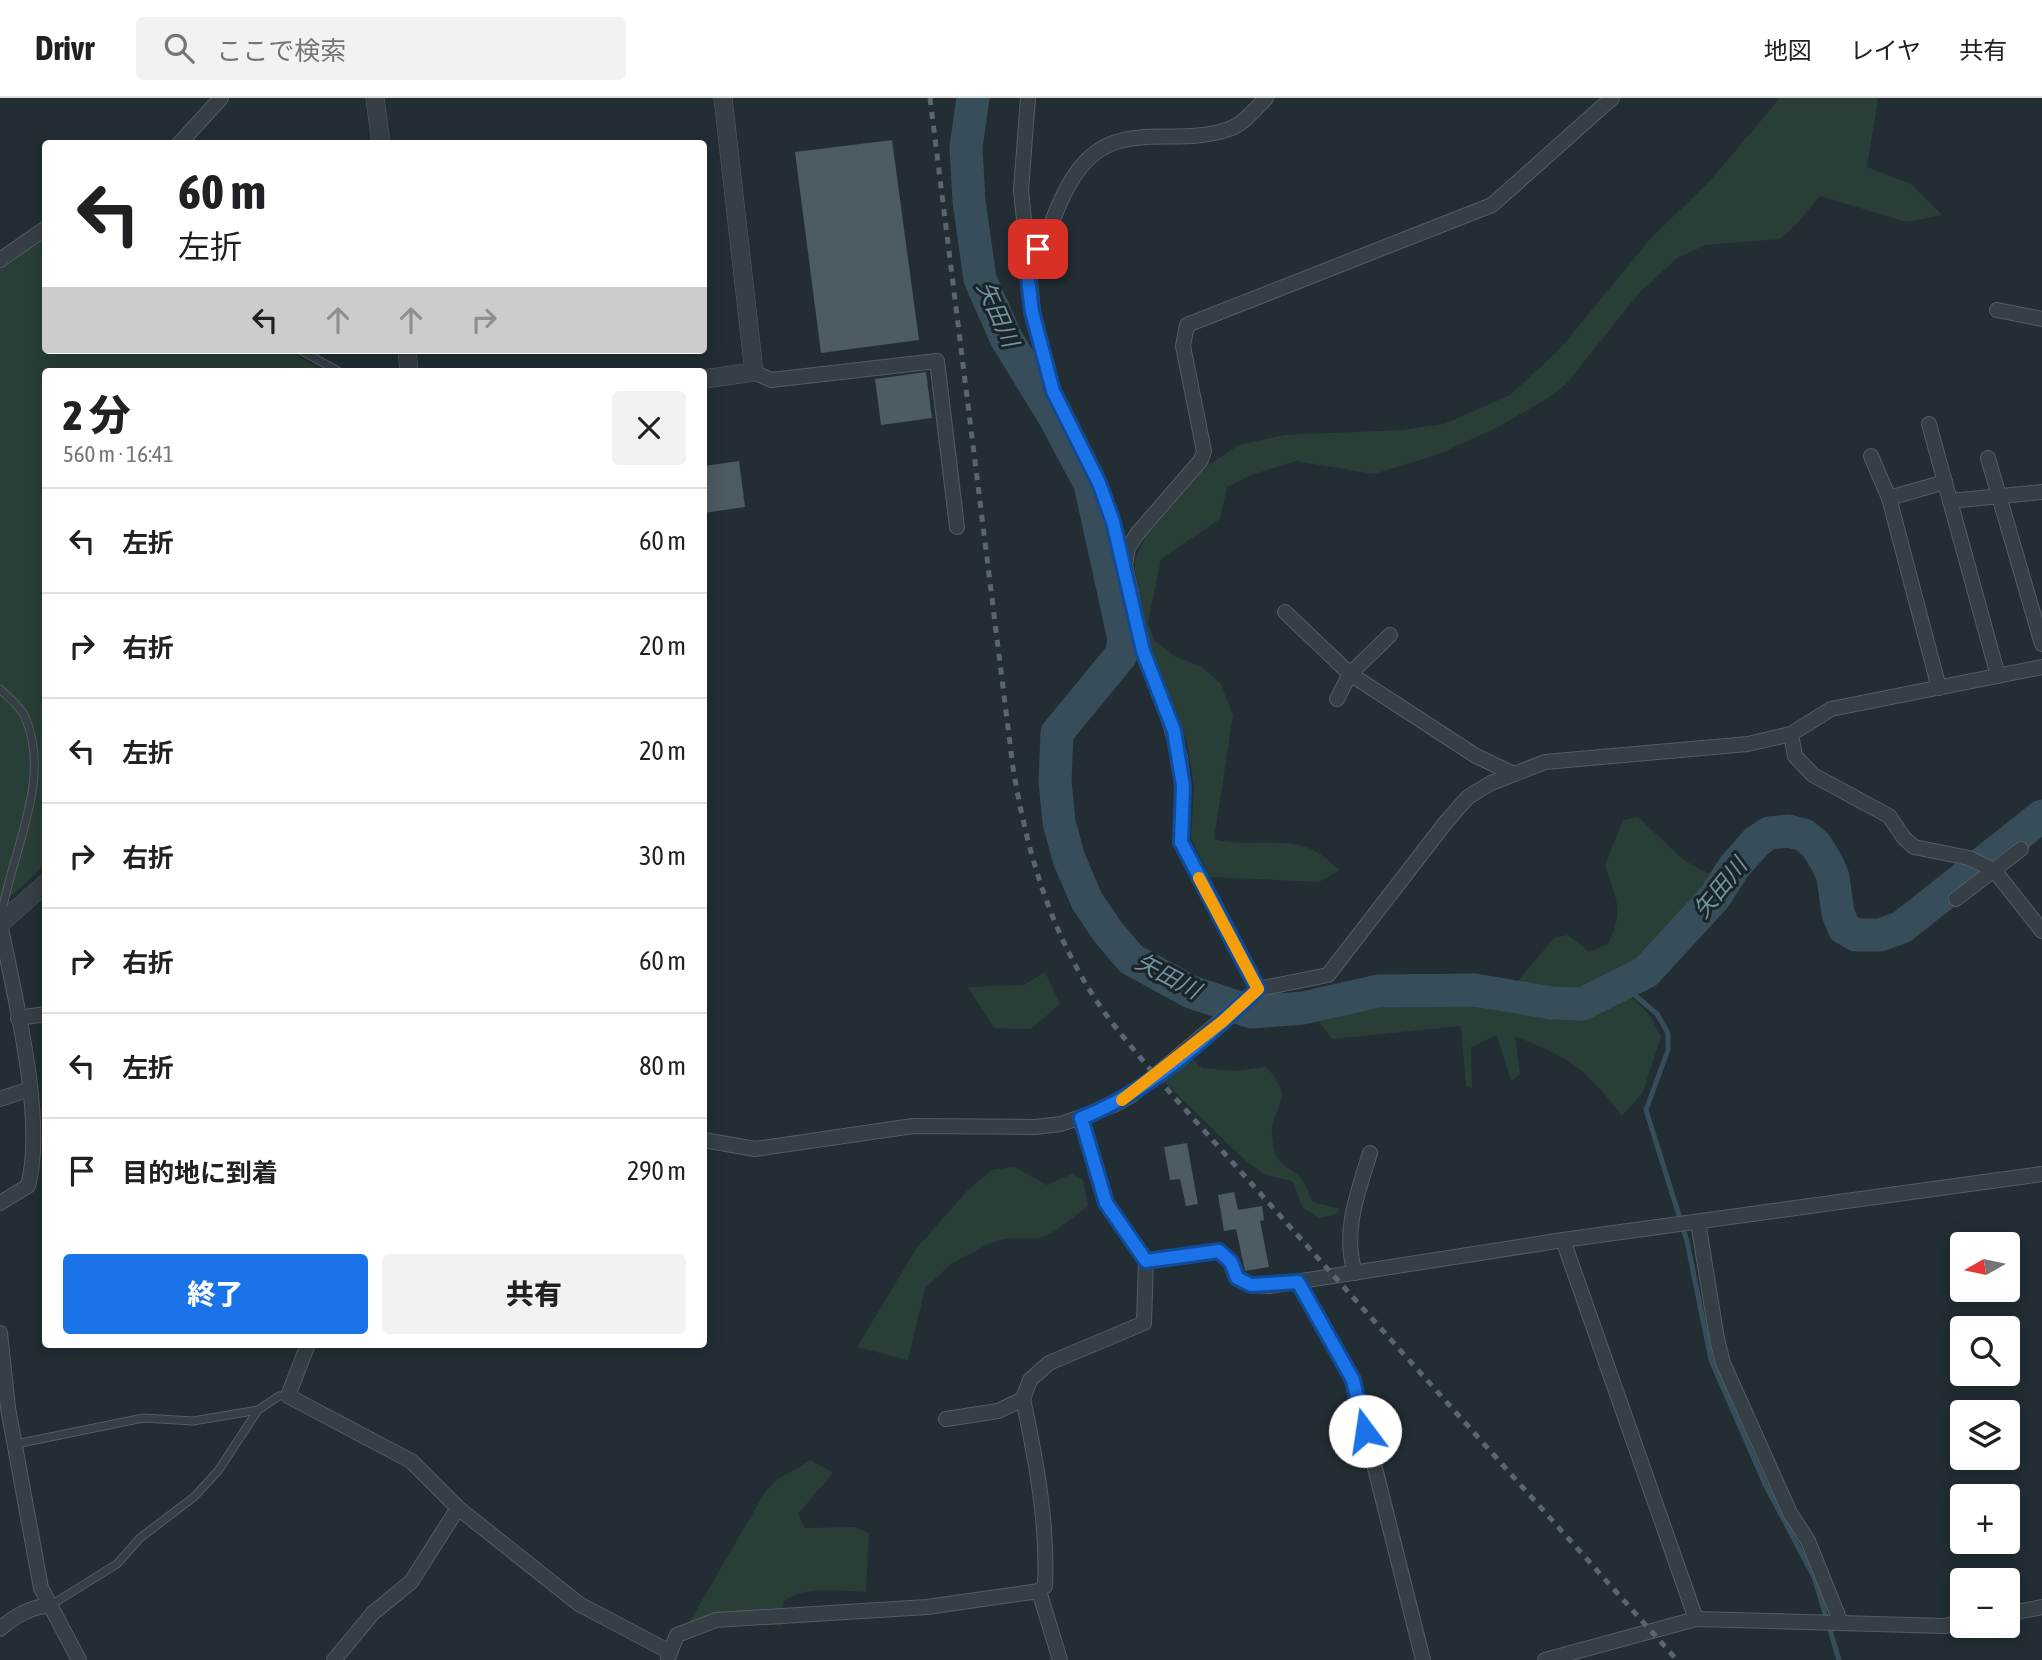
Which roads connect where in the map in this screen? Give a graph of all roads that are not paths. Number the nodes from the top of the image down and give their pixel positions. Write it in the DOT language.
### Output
graph roads {
  1 [pos="221,98"];
  2 [pos="375,98"];
  3 [pos="723,98"];
  4 [pos="1028,98"];
  5 [pos="1266,98"];
  6 [pos="1612,98"];
  7 [pos="183,140"];
  8 [pos="380,140"];
  9 [pos="42,231"];
  10 [pos="1025,253"];
  11 [pos="0,260"];
  12 [pos="1997,310"];
  13 [pos="2042,319"];
  14 [pos="307,354"];
  15 [pos="333,368"];
  16 [pos="754,372"];
  17 [pos="707,379"];
  18 [pos="1930,424"];
  19 [pos="1871,456"];
  20 [pos="1988,458"];
  21 [pos="1945,482"];
  22 [pos="2042,492"];
  23 [pos="1999,496"];
  24 [pos="1889,498"];
  25 [pos="1951,501"];
  26 [pos="957,527"];
  27 [pos="1125,565"];
  28 [pos="1285,612"];
  29 [pos="1390,635"];
  30 [pos="2042,644"];
  31 [pos="2042,667"];
  32 [pos="1350,674"];
  33 [pos="1998,676"];
  34 [pos="1939,688"];
  35 [pos="0,689"];
  36 [pos="1337,699"];
  37 [pos="1791,734"];
  38 [pos="1514,774"];
  39 [pos="2021,849"];
  40 [pos="1992,869"];
  41 [pos="42,887"];
  42 [pos="1956,899"];
  43 [pos="0,924"];
  44 [pos="2042,931"];
  45 [pos="1255,992"];
  46 [pos="42,1015"];
  47 [pos="18,1018"];
  48 [pos="30,1089"];
  49 [pos="0,1099"];
  50 [pos="1081,1118"];
  51 [pos="707,1141"];
  52 [pos="1370,1153"];
  53 [pos="2042,1174"];
  54 [pos="0,1203"];
  55 [pos="1698,1222"];
  56 [pos="1563,1240"];
  57 [pos="1146,1261"];
  58 [pos="1355,1273"];
  59 [pos="1298,1282"];
  60 [pos="0,1340"];
  61 [pos="307,1348"];
  62 [pos="288,1396"];
  63 [pos="1023,1399"];
  64 [pos="258,1410"];
  65 [pos="946,1419"];
  66 [pos="16,1444"];
  67 [pos="458,1508"];
  68 [pos="1039,1591"];
  69 [pos="51,1605"];
  70 [pos="2042,1607"];
  71 [pos="2020,1611"];
  72 [pos="1696,1619"];
  73 [pos="1841,1623"];
  74 [pos="1950,1625"];
  75 [pos="0,1629"];
  76 [pos="669,1656"];
  77 [pos="79,1660"];
  78 [pos="334,1660"];
  79 [pos="1060,1660"];
  80 [pos="1423,1660"];
  81 [pos="1545,1660"];
  1 -- 7 [label="street"];
  2 -- 8 [label="street"];
  3 -- 16 [label="street"];
  4 -- 10 [label="street"];
  5 -- 10 [label="street"];
  6 -- 27 [label="street"];
  9 -- 11 [label="street"];
  10 -- 27 [label="street"];
  12 -- 13 [label="street"];
  14 -- 15 [label="lane"];
  16 -- 17 [label="street"];
  16 -- 26 [label="street"];
  18 -- 21 [label="street"];
  19 -- 24 [label="street"];
  20 -- 23 [label="street"];
  21 -- 24 [label="street"];
  21 -- 25 [label="street"];
  22 -- 23 [label="street"];
  23 -- 25 [label="street"];
  23 -- 30 [label="street"];
  24 -- 34 [label="street"];
  25 -- 33 [label="street"];
  27 -- 45 [label="street"];
  28 -- 32 [label="street"];
  29 -- 32 [label="street"];
  31 -- 33 [label="street"];
  32 -- 36 [label="street"];
  32 -- 38 [label="street"];
  33 -- 34 [label="street"];
  34 -- 37 [label="street"];
  35 -- 43 [label="lane"];
  37 -- 38 [label="street"];
  37 -- 40 [label="street"];
  38 -- 45 [label="street"];
  39 -- 40 [label="street"];
  40 -- 42 [label="street"];
  40 -- 44 [label="street"];
  41 -- 43 [label="street"];
  43 -- 47 [label="street"];
  45 -- 50 [label="street"];
  46 -- 47 [label="street"];
  47 -- 48 [label="street"];
  48 -- 49 [label="street"];
  48 -- 54 [label="street"];
  50 -- 51 [label="street"];
  50 -- 57 [label="street"];
  52 -- 58 [label="street"];
  53 -- 55 [label="street"];
  55 -- 56 [label="street"];
  55 -- 73 [label="street"];
  56 -- 58 [label="street"];
  56 -- 72 [label="street"];
  57 -- 59 [label="street"];
  57 -- 63 [label="street"];
  58 -- 59 [label="street"];
  59 -- 80 [label="street"];
  60 -- 66 [label="street"];
  61 -- 62 [label="street"];
  62 -- 64 [label="lane"];
  62 -- 67 [label="street"];
  63 -- 65 [label="street"];
  63 -- 68 [label="street"];
  64 -- 66 [label="lane"];
  64 -- 69 [label="lane"];
  66 -- 69 [label="street"];
  67 -- 76 [label="street"];
  67 -- 78 [label="street"];
  68 -- 76 [label="street"];
  68 -- 79 [label="street"];
  69 -- 75 [label="street"];
  69 -- 77 [label="street"];
  70 -- 71 [label="street"];
  72 -- 73 [label="street"];
  72 -- 81 [label="street"];
  73 -- 74 [label="street"];
}
